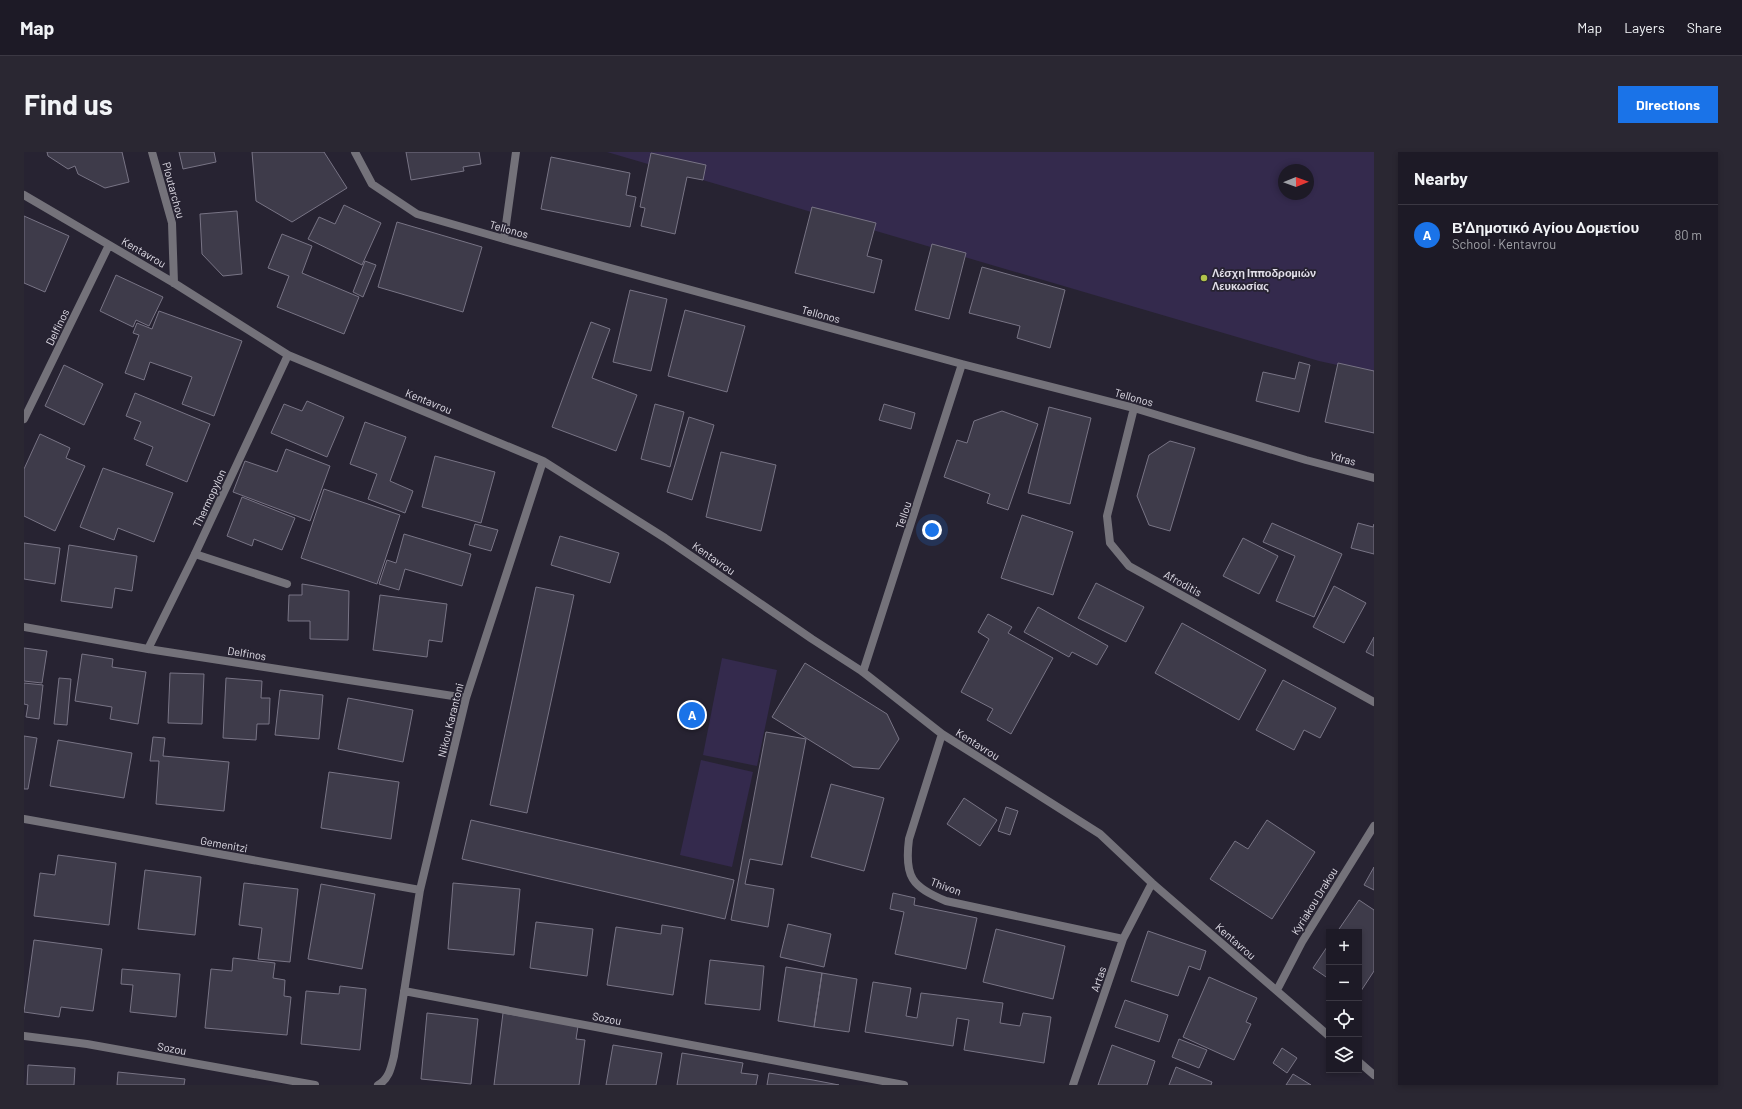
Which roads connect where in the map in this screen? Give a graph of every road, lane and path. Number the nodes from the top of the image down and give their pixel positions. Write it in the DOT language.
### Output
graph roads {
  1 [pos="152,152"];
  2 [pos="355,152"];
  3 [pos="516,152"];
  4 [pos="24,195"];
  5 [pos="504,239"];
  6 [pos="109,245"];
  7 [pos="174,283"];
  8 [pos="288,355"];
  9 [pos="962,364"];
  10 [pos="1134,408"];
  11 [pos="24,419"];
  12 [pos="1306,460"];
  13 [pos="543,461"];
  14 [pos="1374,478"];
  15 [pos="195,554"];
  16 [pos="287,584"];
  17 [pos="24,628"];
  18 [pos="148,649"];
  19 [pos="863,672"];
  20 [pos="466,698"];
  21 [pos="1374,702"];
  22 [pos="942,734"];
  23 [pos="24,819"];
  24 [pos="1374,826"];
  25 [pos="1152,883"];
  26 [pos="420,890"];
  27 [pos="1123,940"];
  28 [pos="1277,990"];
  29 [pos="404,991"];
  30 [pos="1326,1033"];
  31 [pos="24,1036"];
  32 [pos="1362,1065"];
  33 [pos="1374,1076"];
  34 [pos="315,1085"];
  35 [pos="378,1085"];
  36 [pos="904,1085"];
  37 [pos="1073,1085"];
  1 -- 7 [label="street, Ploutarchou"];
  2 -- 5 [label="street, Tellonos"];
  3 -- 5 [label="street"];
  4 -- 6 [label="street, Kentavrou"];
  5 -- 9 [label="street, Tellonos"];
  6 -- 7 [label="street, Kentavrou"];
  6 -- 11 [label="street, Delfinos"];
  7 -- 8 [label="street, Kentavrou"];
  8 -- 13 [label="street, Kentavrou"];
  8 -- 15 [label="street, Thermopylon"];
  9 -- 10 [label="street, Tellonos"];
  9 -- 19 [label="street, Tellou"];
  10 -- 12 [label="street, Tellonos"];
  10 -- 21 [label="street, Afroditis"];
  12 -- 14 [label="street, Ydras"];
  13 -- 19 [label="street, Kentavrou"];
  13 -- 20 [label="street, Nikou Karantoni"];
  15 -- 16 [label="street"];
  15 -- 18 [label="street, Thermopylon"];
  17 -- 18 [label="street, Delfinos"];
  18 -- 20 [label="street, Delfinos"];
  19 -- 22 [label="street, Kentavrou"];
  20 -- 26 [label="street, Nikou Karantoni"];
  22 -- 25 [label="street, Kentavrou"];
  22 -- 27 [label="street, Thivon"];
  23 -- 26 [label="street, Gemenitzi"];
  24 -- 28 [label="street, Kyriakou Drakou"];
  25 -- 27 [label="street, Artas"];
  25 -- 28 [label="street, Kentavrou"];
  26 -- 29 [label="street, Nikou Karantoni"];
  27 -- 37 [label="street, Artas"];
  28 -- 30 [label="street, Kentavrou"];
  29 -- 35 [label="street"];
  29 -- 36 [label="street, Sozou"];
  31 -- 34 [label="street, Sozou"];
  32 -- 33 [label="street"];
}
